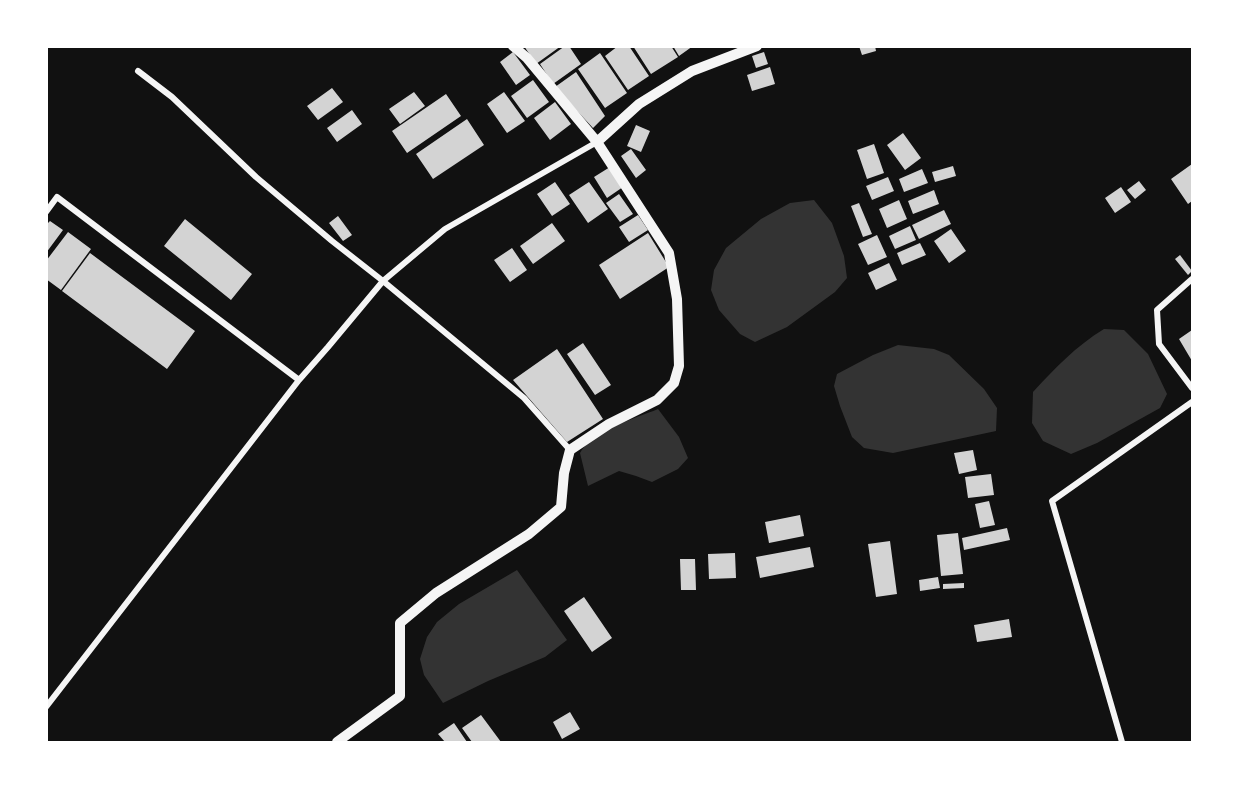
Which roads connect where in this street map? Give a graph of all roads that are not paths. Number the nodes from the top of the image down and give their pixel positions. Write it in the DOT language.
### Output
graph roads {
  1 [pos="513,46"];
  2 [pos="758,46"];
  3 [pos="138,71"];
  4 [pos="597,142"];
  5 [pos="46,212"];
  6 [pos="1192,279"];
  7 [pos="383,281"];
  8 [pos="299,380"];
  9 [pos="1192,388"];
  10 [pos="1192,402"];
  11 [pos="570,450"];
  12 [pos="46,707"];
  13 [pos="337,742"];
  14 [pos="1122,742"];
  1 -- 4 [label="street"];
  2 -- 4 [label="street"];
  3 -- 7 [label="street"];
  4 -- 7 [label="street"];
  4 -- 11 [label="street"];
  5 -- 8 [label="street"];
  6 -- 9 [label="street"];
  7 -- 8 [label="street"];
  7 -- 11 [label="street"];
  8 -- 12 [label="street"];
  10 -- 14 [label="street"];
  11 -- 13 [label="street"];
}
